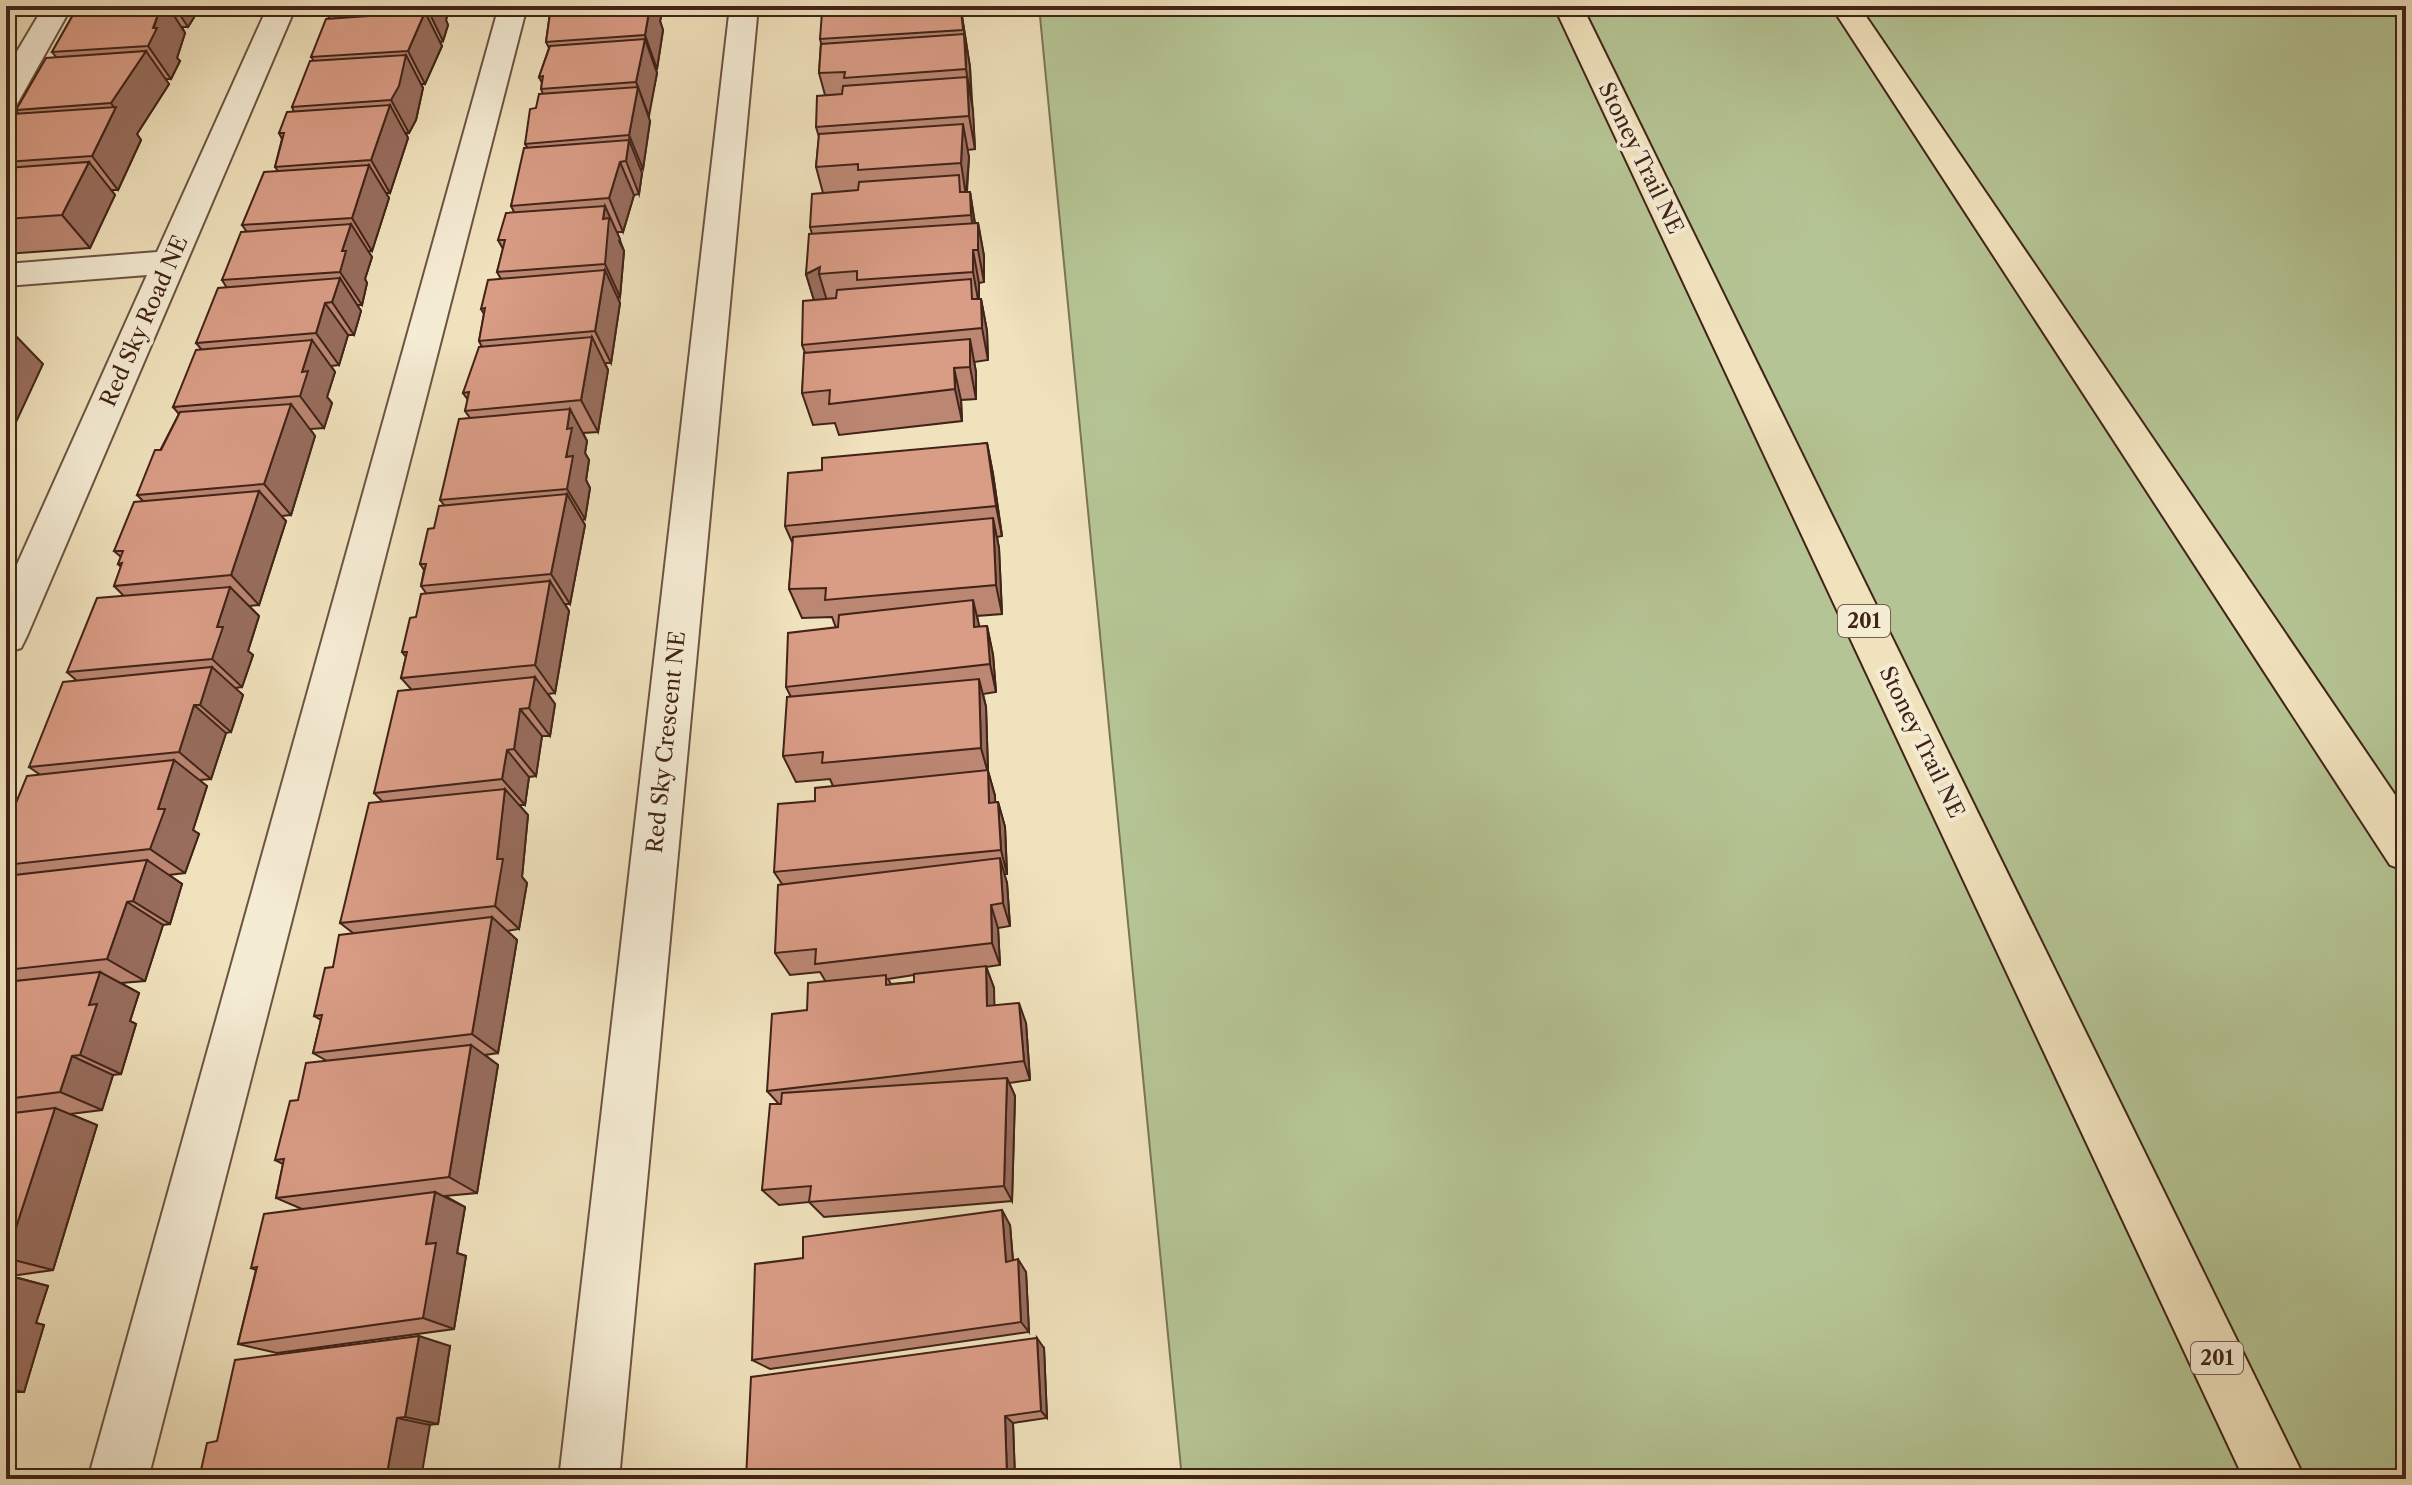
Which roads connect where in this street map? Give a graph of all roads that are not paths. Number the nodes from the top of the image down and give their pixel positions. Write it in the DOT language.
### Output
graph roads {
  1 [pos="58,6"];
  2 [pos="282,6"];
  3 [pos="513,6"];
  4 [pos="744,6"];
  5 [pos="1568,6"];
  6 [pos="1851,13"];
  7 [pos="6,97"];
  8 [pos="170,262"];
  9 [pos="6,275"];
  10 [pos="6,636"];
  11 [pos="2406,850"];
  12 [pos="2160,1236"];
  13 [pos="118,1479"];
  14 [pos="589,1479"];
  15 [pos="2263,1479"];
  16 [pos="2275,1479"];
  1 -- 7 [label="street"];
  2 -- 8 [label="street, Red Sky Road NE"];
  3 -- 13 [label="street"];
  4 -- 14 [label="street, Red Sky Crescent NE"];
  5 -- 12 [label="highway, Stoney Trail NE / 201"];
  6 -- 11 [label="highway"];
  8 -- 9 [label="street"];
  8 -- 10 [label="street, Red Sky Road NE"];
  12 -- 15 [label="highway"];
  12 -- 16 [label="highway, Stoney Trail NE / 201"];
}
